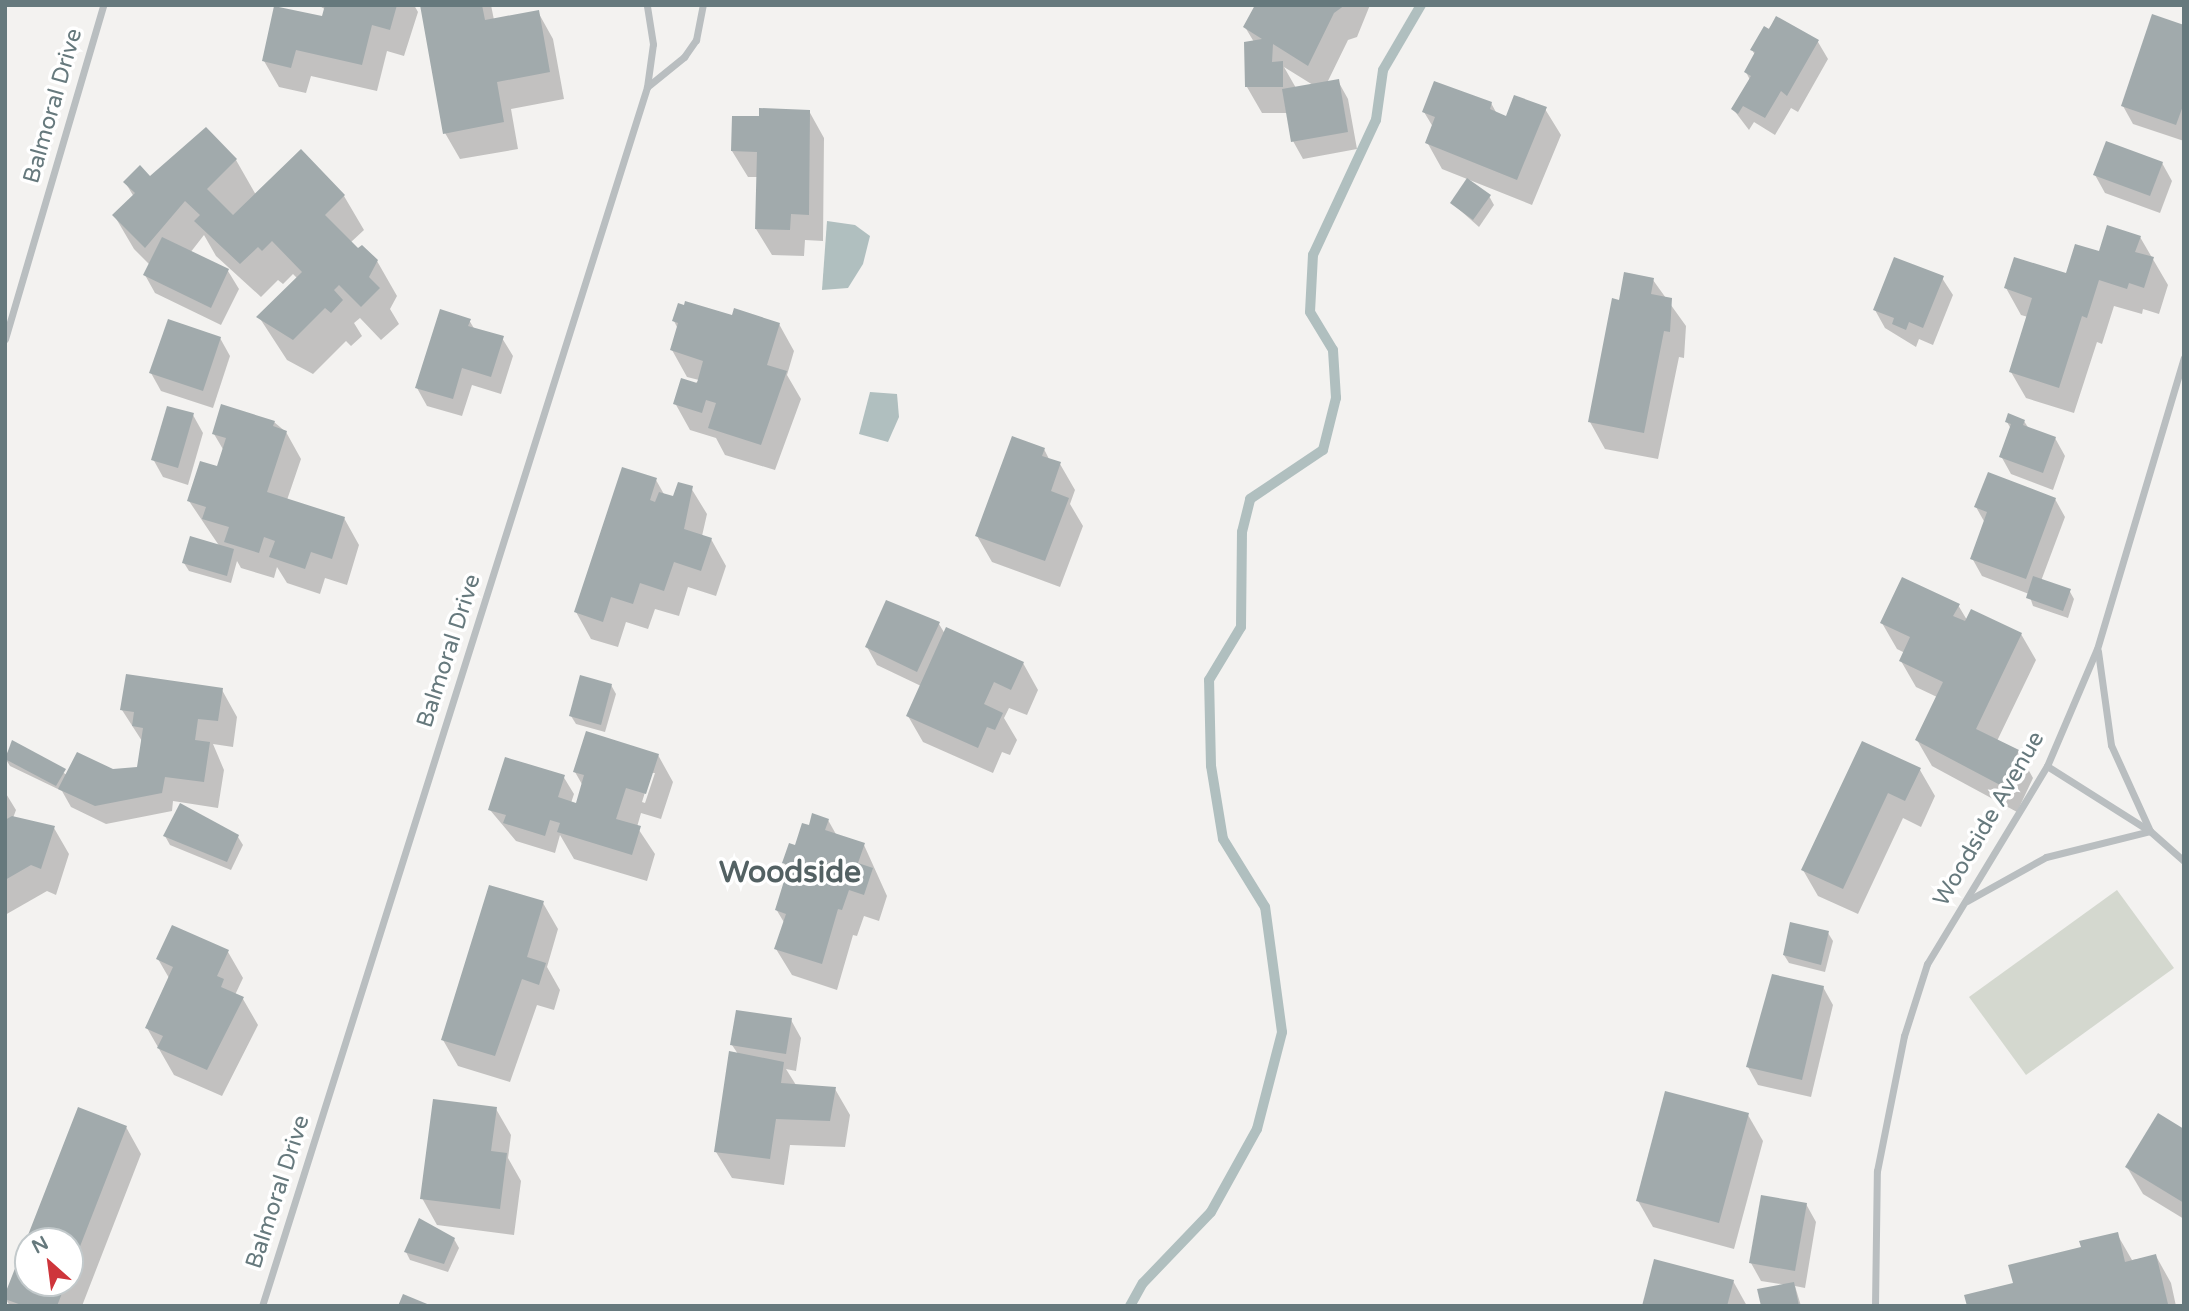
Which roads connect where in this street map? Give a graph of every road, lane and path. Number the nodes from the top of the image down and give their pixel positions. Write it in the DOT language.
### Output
graph roads {
  1 [pos="103,5"];
  2 [pos="647,5"];
  3 [pos="703,5"];
  4 [pos="647,87"];
  5 [pos="5,339"];
  6 [pos="2184,358"];
  7 [pos="2097,649"];
  8 [pos="2047,766"];
  9 [pos="2150,831"];
  10 [pos="2184,861"];
  11 [pos="1966,901"];
  12 [pos="262,1306"];
  13 [pos="1875,1306"];
  1 -- 5 [label="street, Balmoral Drive"];
  2 -- 4 [label="street, Balmoral Drive"];
  3 -- 4 [label="street"];
  4 -- 12 [label="street, Balmoral Drive"];
  6 -- 7 [label="street, Woodside Avenue"];
  7 -- 8 [label="street, Woodside Avenue"];
  7 -- 9 [label="street"];
  8 -- 9 [label="street"];
  8 -- 11 [label="street, Woodside Avenue"];
  9 -- 10 [label="street"];
  9 -- 11 [label="street"];
  11 -- 13 [label="street, Woodside Avenue"];
}
